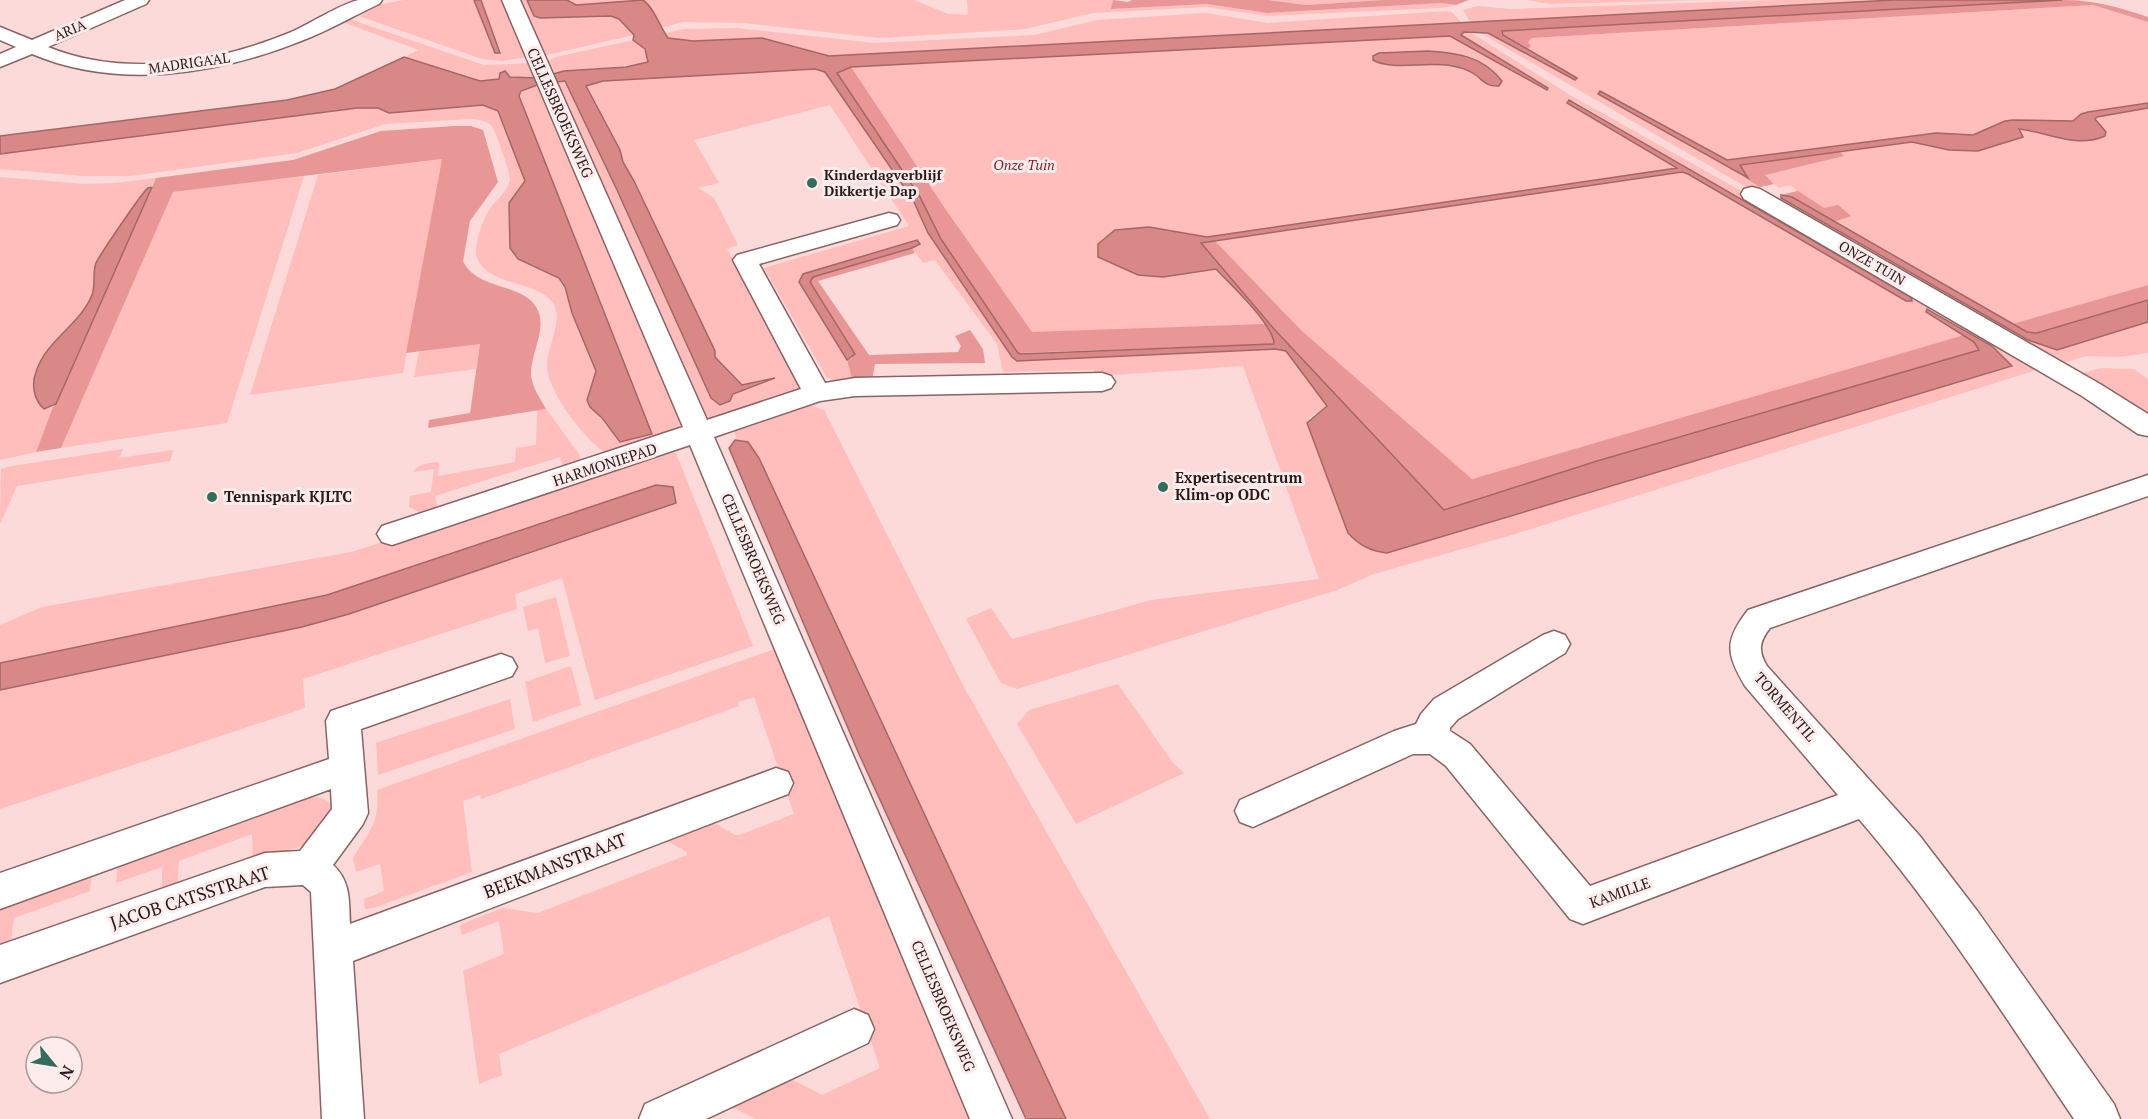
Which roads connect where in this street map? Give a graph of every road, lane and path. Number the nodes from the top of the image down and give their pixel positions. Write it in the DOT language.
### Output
graph roads {
  1 [pos="140,0"];
  2 [pos="373,0"];
  3 [pos="511,0"];
  4 [pos="0,33"];
  5 [pos="33,46"];
  6 [pos="0,61"];
  7 [pos="1752,194"];
  8 [pos="889,220"];
  9 [pos="1102,382"];
  10 [pos="817,393"];
  11 [pos="2148,428"];
  12 [pos="699,433"];
  13 [pos="2148,486"];
  14 [pos="392,534"];
  15 [pos="1554,644"];
  16 [pos="501,667"];
  17 [pos="1434,739"];
  18 [pos="347,768"];
  19 [pos="776,783"];
  20 [pos="1867,800"];
  21 [pos="1253,812"];
  22 [pos="310,867"];
  23 [pos="0,891"];
  24 [pos="334,949"];
  25 [pos="0,964"];
  26 [pos="854,1029"];
  27 [pos="343,1119"];
  28 [pos="660,1119"];
  29 [pos="991,1119"];
  30 [pos="2099,1119"];
  1 -- 5 [label="street, ARIA"];
  2 -- 5 [label="street, MADRIGAAL"];
  3 -- 12 [label="street, CELLESBROEKSWEG"];
  4 -- 5 [label="street, MADRIGAAL"];
  5 -- 6 [label="street, ARIA"];
  7 -- 11 [label="street, ONZE TUIN"];
  8 -- 10 [label="street"];
  9 -- 10 [label="street, HARMONIEPAD"];
  10 -- 12 [label="street, HARMONIEPAD"];
  12 -- 14 [label="street, HARMONIEPAD"];
  12 -- 29 [label="street, CELLESBROEKSWEG"];
  13 -- 20 [label="street, TORMENTIL"];
  15 -- 17 [label="street"];
  16 -- 18 [label="street"];
  17 -- 20 [label="street, KAMILLE"];
  17 -- 21 [label="street"];
  18 -- 22 [label="street"];
  18 -- 23 [label="street"];
  19 -- 24 [label="street, BEEKMANSTRAAT"];
  20 -- 30 [label="street, TORMENTIL"];
  22 -- 24 [label="street"];
  22 -- 25 [label="street, JACOB CATSSTRAAT"];
  24 -- 27 [label="street"];
  26 -- 28 [label="street"];
}
